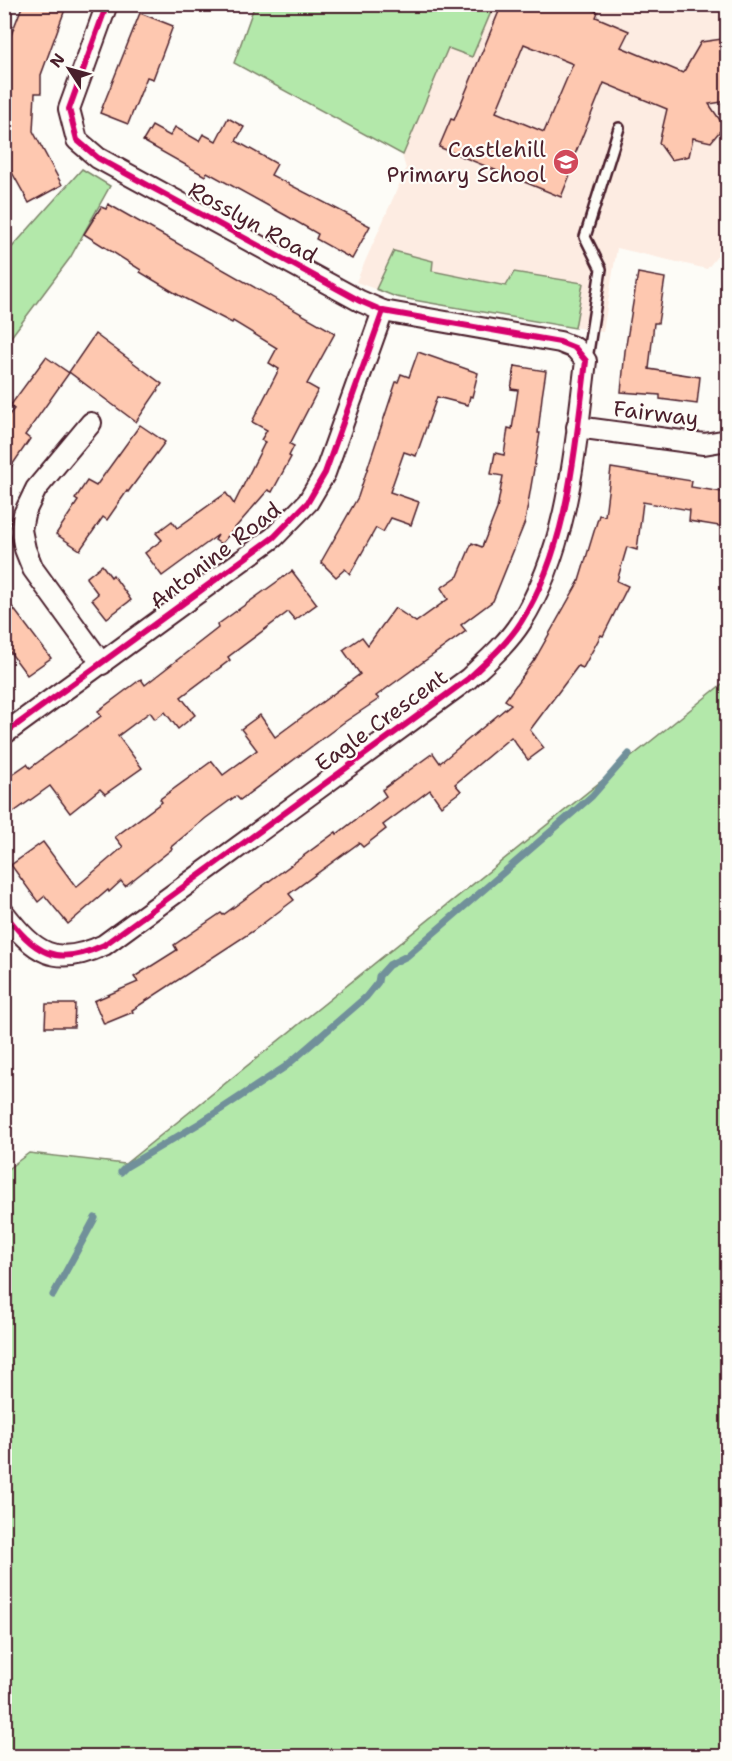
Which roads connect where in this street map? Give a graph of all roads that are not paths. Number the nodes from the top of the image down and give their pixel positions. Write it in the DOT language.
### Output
graph roads {
  1 [pos="107,4"];
  2 [pos="619,128"];
  3 [pos="383,311"];
  4 [pos="586,361"];
  5 [pos="91,423"];
  6 [pos="577,427"];
  7 [pos="728,440"];
  8 [pos="102,664"];
  9 [pos="4,735"];
  10 [pos="4,913"];
  1 -- 3 [label="street, Rosslyn Road"];
  2 -- 4 [label="lane"];
  3 -- 4 [label="street, Rosslyn Road"];
  3 -- 8 [label="street, Antonine Road"];
  4 -- 6 [label="street, Eagle Crescent"];
  5 -- 8 [label="street"];
  6 -- 7 [label="street, Fairway"];
  6 -- 10 [label="street, Eagle Crescent"];
  8 -- 9 [label="street, Antonine Road"];
}
